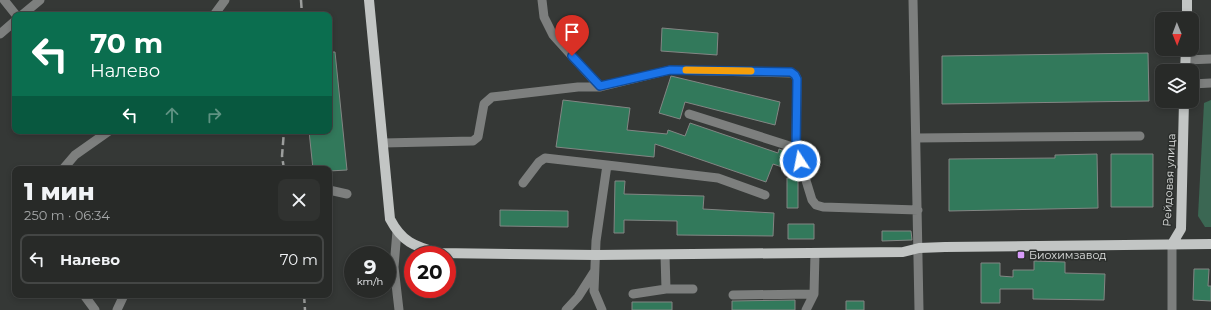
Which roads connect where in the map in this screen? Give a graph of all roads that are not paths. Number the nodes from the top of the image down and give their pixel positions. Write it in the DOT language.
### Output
graph roads {
  1 [pos="4,0"];
  2 [pos="40,0"];
  3 [pos="225,0"];
  4 [pos="369,0"];
  5 [pos="542,0"];
  6 [pos="913,0"];
  7 [pos="1187,0"];
  8 [pos="14,12"];
  9 [pos="26,12"];
  10 [pos="216,12"];
  11 [pos="1187,12"];
  12 [pos="12,24"];
  13 [pos="0,34"];
  14 [pos="1186,56"];
  15 [pos="1211,59"];
  16 [pos="1186,60"];
  17 [pos="1186,64"];
  18 [pos="1211,83"];
  19 [pos="1199,84"];
  20 [pos="600,86"];
  21 [pos="1184,108"];
  22 [pos="689,114"];
  23 [pos="105,134"];
  24 [pos="1140,136"];
  25 [pos="916,138"];
  26 [pos="383,143"];
  27 [pos="796,148"];
  28 [pos="607,165"];
  29 [pos="66,166"];
  30 [pos="523,183"];
  31 [pos="332,191"];
  32 [pos="347,194"];
  33 [pos="765,195"];
  34 [pos="918,210"];
  35 [pos="397,231"];
  36 [pos="1172,244"];
  37 [pos="1211,244"];
  38 [pos="919,248"];
  39 [pos="815,253"];
  40 [pos="596,255"];
  41 [pos="665,255"];
  42 [pos="595,271"];
  43 [pos="693,289"];
  44 [pos="666,290"];
  45 [pos="633,294"];
  46 [pos="814,294"];
  47 [pos="733,295"];
  48 [pos="86,298"];
  49 [pos="123,298"];
  50 [pos="96,310"];
  51 [pos="117,310"];
  52 [pos="399,310"];
  53 [pos="566,310"];
  54 [pos="602,310"];
  55 [pos="806,310"];
  56 [pos="919,310"];
  57 [pos="1172,310"];
  1 -- 8 [label="street"];
  2 -- 9 [label="street"];
  3 -- 10 [label="street"];
  4 -- 26 [label="main road"];
  5 -- 20 [label="street"];
  6 -- 25 [label="street"];
  7 -- 11 [label="main road"];
  12 -- 13 [label="street"];
  14 -- 16 [label="main road"];
  15 -- 16 [label="street"];
  16 -- 17 [label="main road"];
  18 -- 19 [label="street"];
  20 -- 26 [label="street"];
  20 -- 27 [label="street"];
  21 -- 36 [label="main road, Рейдовая улица"];
  22 -- 27 [label="street"];
  23 -- 29 [label="street"];
  24 -- 25 [label="street"];
  25 -- 34 [label="street"];
  26 -- 35 [label="main road"];
  27 -- 34 [label="street"];
  28 -- 30 [label="street"];
  28 -- 33 [label="street"];
  28 -- 40 [label="street"];
  31 -- 32 [label="street"];
  34 -- 38 [label="street"];
  35 -- 40 [label="main road"];
  35 -- 52 [label="street"];
  36 -- 37 [label="main road"];
  36 -- 38 [label="main road"];
  36 -- 57 [label="street"];
  38 -- 39 [label="main road"];
  38 -- 56 [label="street"];
  39 -- 41 [label="main road"];
  39 -- 46 [label="street"];
  40 -- 41 [label="main road"];
  40 -- 42 [label="street"];
  41 -- 44 [label="street"];
  42 -- 53 [label="street"];
  42 -- 54 [label="street"];
  43 -- 44 [label="street"];
  44 -- 45 [label="street"];
  46 -- 47 [label="street"];
  46 -- 55 [label="street"];
  48 -- 50 [label="street"];
  49 -- 51 [label="street"];
}
